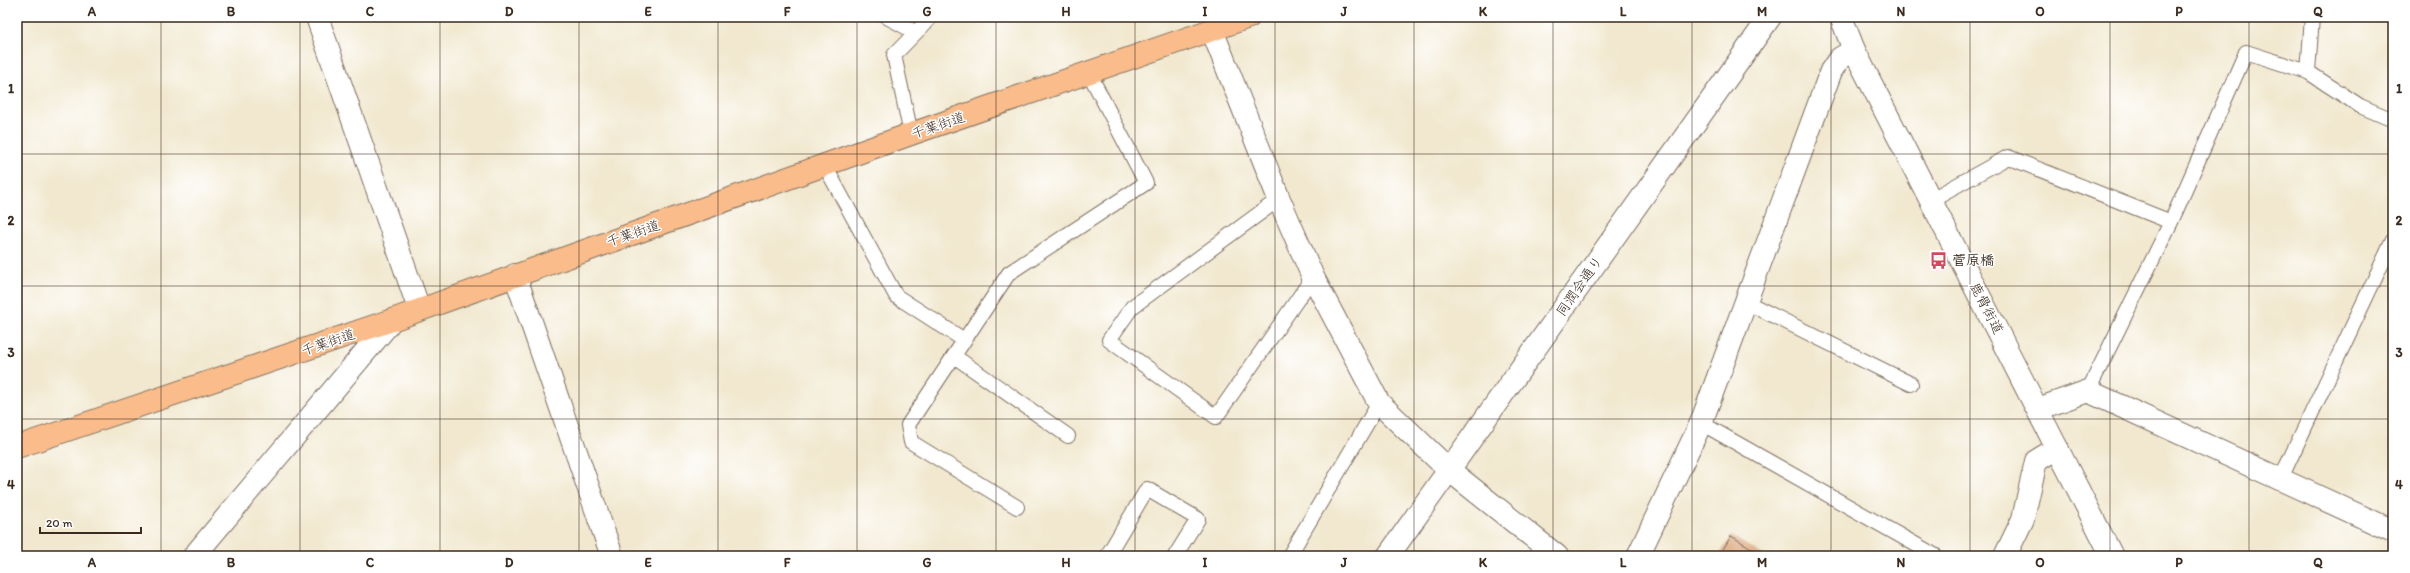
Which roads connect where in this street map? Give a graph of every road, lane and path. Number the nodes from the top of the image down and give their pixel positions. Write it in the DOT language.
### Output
graph roads {
  1 [pos="317,17"];
  2 [pos="887,17"];
  3 [pos="931,17"];
  4 [pos="1249,17"];
  5 [pos="1770,17"];
  6 [pos="1841,17"];
  7 [pos="2312,17"];
  8 [pos="1212,30"];
  9 [pos="915,32"];
  10 [pos="1854,50"];
  11 [pos="2308,72"];
  12 [pos="1089,73"];
  13 [pos="2393,120"];
  14 [pos="911,134"];
  15 [pos="825,166"];
  16 [pos="1279,199"];
  17 [pos="1932,199"];
  18 [pos="2172,222"];
  19 [pos="2393,240"];
  20 [pos="514,275"];
  21 [pos="1314,277"];
  22 [pos="1746,302"];
  23 [pos="419,309"];
  24 [pos="392,320"];
  25 [pos="964,340"];
  26 [pos="954,356"];
  27 [pos="1911,384"];
  28 [pos="2088,390"];
  29 [pos="1379,402"];
  30 [pos="2038,409"];
  31 [pos="1701,423"];
  32 [pos="1068,436"];
  33 [pos="17,447"];
  34 [pos="2057,448"];
  35 [pos="1449,470"];
  36 [pos="2280,478"];
  37 [pos="1017,507"];
  38 [pos="2393,531"];
  39 [pos="194,556"];
  40 [pos="612,556"];
  41 [pos="1107,556"];
  42 [pos="1175,556"];
  43 [pos="1289,556"];
  44 [pos="1388,556"];
  45 [pos="1557,556"];
  46 [pos="1638,556"];
  47 [pos="1936,556"];
  48 [pos="2005,556"];
  49 [pos="2112,556"];
  1 -- 23 [label="street"];
  2 -- 9 [label="lane"];
  3 -- 9 [label="lane"];
  4 -- 8 [label="highway, 千葉街道"];
  5 -- 35 [label="street, 同潤会通り"];
  6 -- 10 [label="street, 鹿骨街道"];
  7 -- 11 [label="lane"];
  8 -- 12 [label="highway, 千葉街道"];
  8 -- 16 [label="street"];
  9 -- 14 [label="lane"];
  10 -- 17 [label="street, 鹿骨街道"];
  10 -- 22 [label="street"];
  11 -- 13 [label="lane"];
  11 -- 18 [label="lane"];
  12 -- 14 [label="highway, 千葉街道"];
  12 -- 25 [label="lane"];
  14 -- 15 [label="highway, 千葉街道"];
  15 -- 20 [label="highway, 千葉街道"];
  15 -- 25 [label="lane"];
  16 -- 21 [label="street"];
  16 -- 21 [label="lane"];
  17 -- 18 [label="lane"];
  17 -- 30 [label="street, 鹿骨街道"];
  18 -- 28 [label="lane"];
  19 -- 36 [label="lane"];
  20 -- 23 [label="highway, 千葉街道"];
  20 -- 40 [label="street"];
  21 -- 29 [label="street"];
  22 -- 27 [label="lane"];
  22 -- 31 [label="street"];
  23 -- 24 [label="highway, 千葉街道"];
  24 -- 33 [label="highway, 千葉街道"];
  24 -- 39 [label="street"];
  25 -- 26 [label="lane"];
  26 -- 32 [label="lane"];
  26 -- 37 [label="lane"];
  28 -- 30 [label="street"];
  28 -- 36 [label="street"];
  29 -- 35 [label="street"];
  29 -- 43 [label="lane"];
  30 -- 34 [label="street, 鹿骨街道"];
  31 -- 46 [label="street"];
  31 -- 47 [label="lane"];
  34 -- 48 [label="street"];
  34 -- 49 [label="street, 鹿骨街道"];
  35 -- 44 [label="street, 同潤会通り"];
  35 -- 45 [label="street"];
  36 -- 38 [label="street"];
  41 -- 42 [label="lane"];
}
